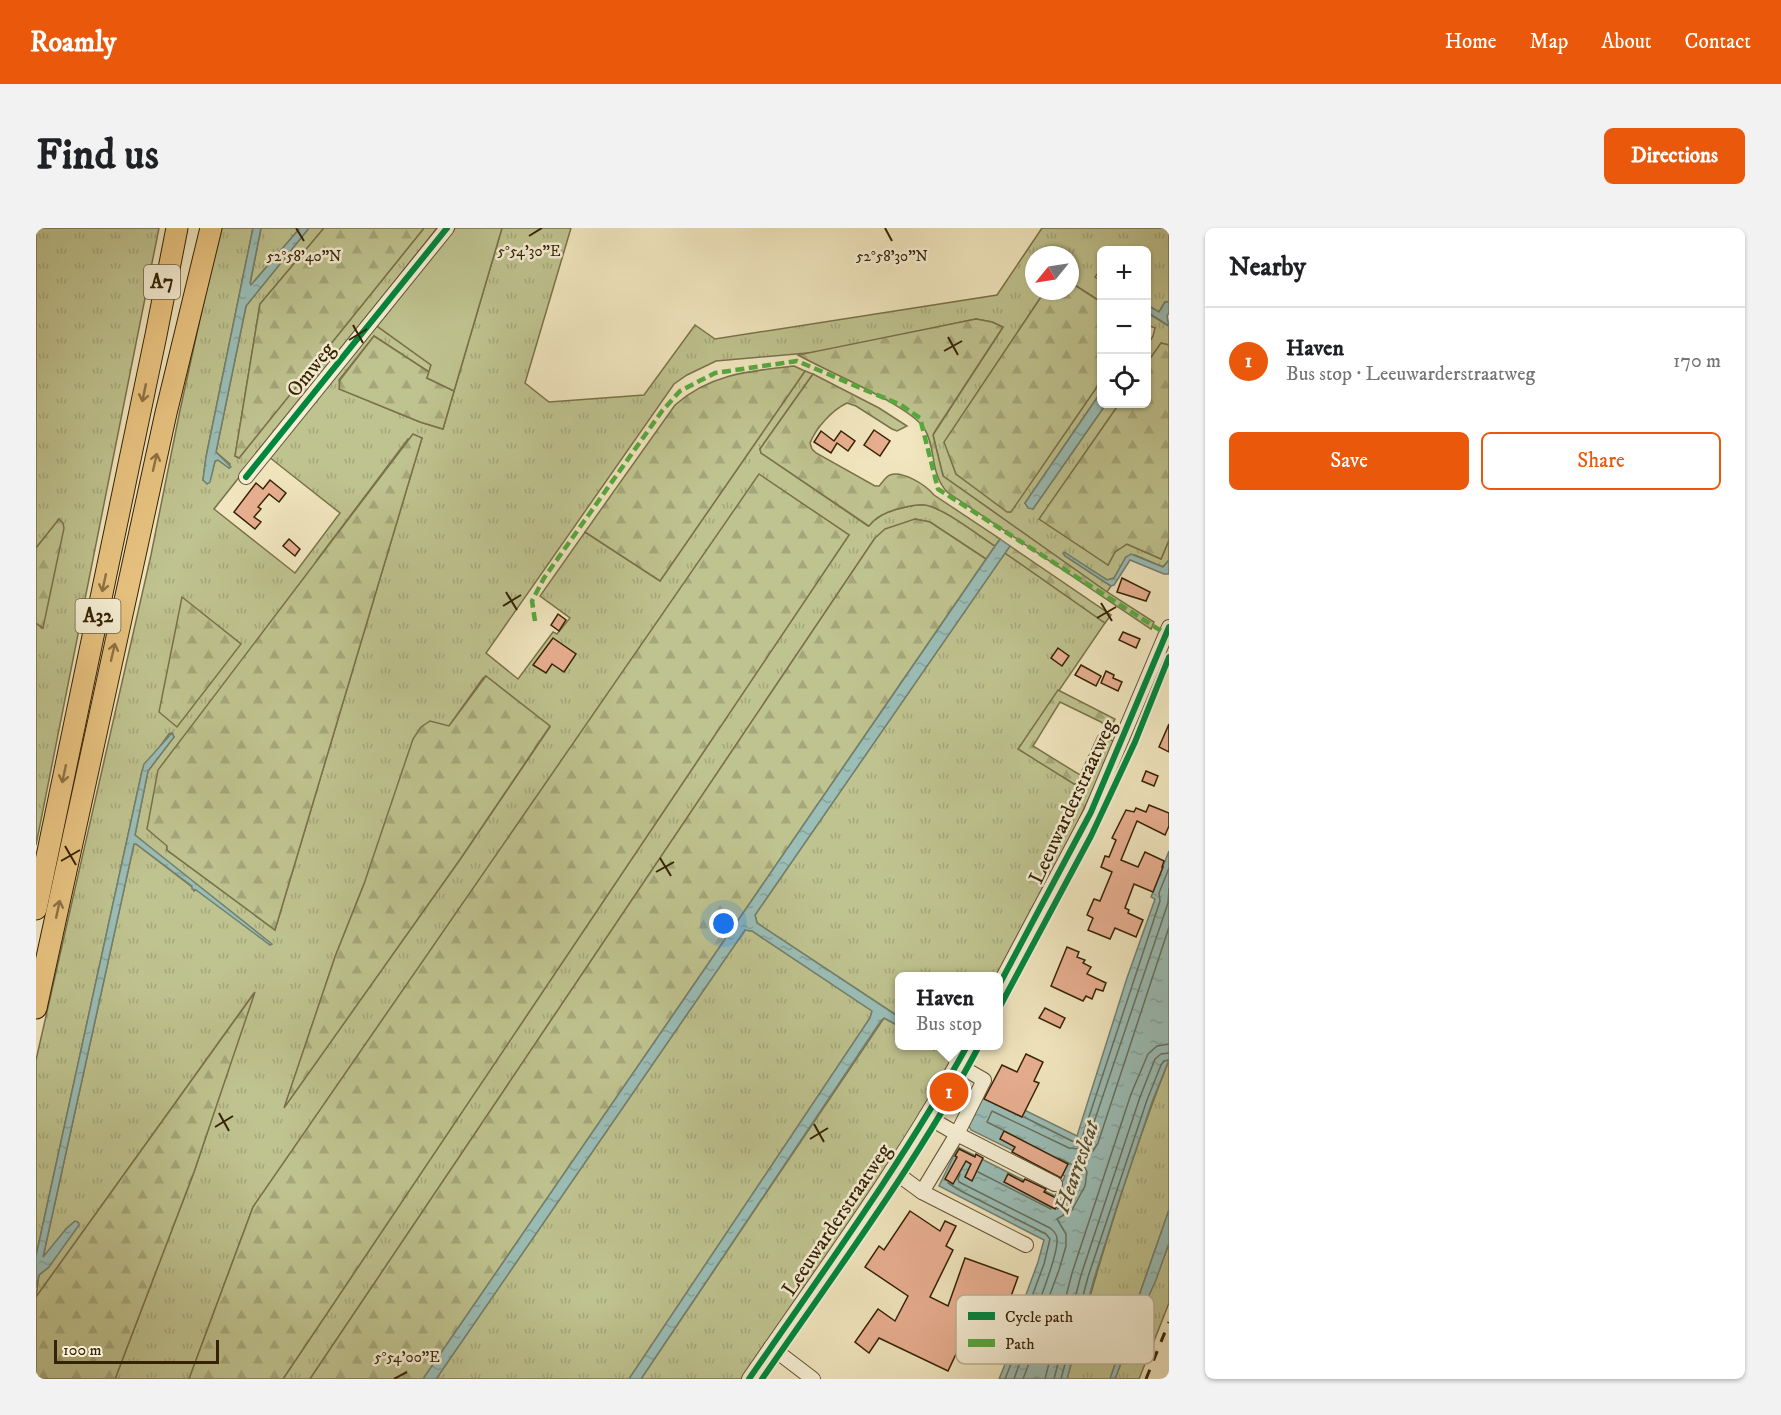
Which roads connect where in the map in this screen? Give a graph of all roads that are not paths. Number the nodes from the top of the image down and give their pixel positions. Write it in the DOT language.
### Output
graph roads {
  1 [pos="167,228"];
  2 [pos="177,228"];
  3 [pos="201,228"];
  4 [pos="211,228"];
  5 [pos="447,228"];
  6 [pos="156,335"];
  7 [pos="166,412"];
  8 [pos="246,477"];
  9 [pos="1169,627"];
  10 [pos="36,909"];
  11 [pos="1003,979"];
  12 [pos="36,1008"];
  13 [pos="965,1050"];
  14 [pos="956,1064"];
  15 [pos="926,1116"];
  16 [pos="957,1134"];
  17 [pos="892,1170"];
  18 [pos="1055,1184"];
  19 [pos="922,1192"];
  20 [pos="1026,1245"];
  21 [pos="771,1347"];
  22 [pos="749,1379"];
  23 [pos="813,1379"];
  1 -- 6 [label="highway, A7"];
  2 -- 6 [label="highway, A32"];
  3 -- 7 [label="highway, A32"];
  4 -- 7 [label="highway, A32"];
  5 -- 8 [label="street, Omweg"];
  6 -- 10 [label="highway, A32, one-way"];
  12 -- 7 [label="highway, A32, one-way"];
  9 -- 11 [label="street, Leeuwarderstraatweg"];
  13 -- 14 [label="street, Leeuwarderstraatweg"];
  14 -- 15 [label="street, Leeuwarderstraatweg"];
  14 -- 16 [label="street"];
  15 -- 16 [label="street"];
  15 -- 17 [label="street, Leeuwarderstraatweg"];
  16 -- 18 [label="street"];
  16 -- 19 [label="street"];
  17 -- 19 [label="street"];
  17 -- 21 [label="street, Leeuwarderstraatweg"];
  19 -- 20 [label="street"];
  21 -- 22 [label="street, Leeuwarderstraatweg"];
  21 -- 23 [label="street"];
}
